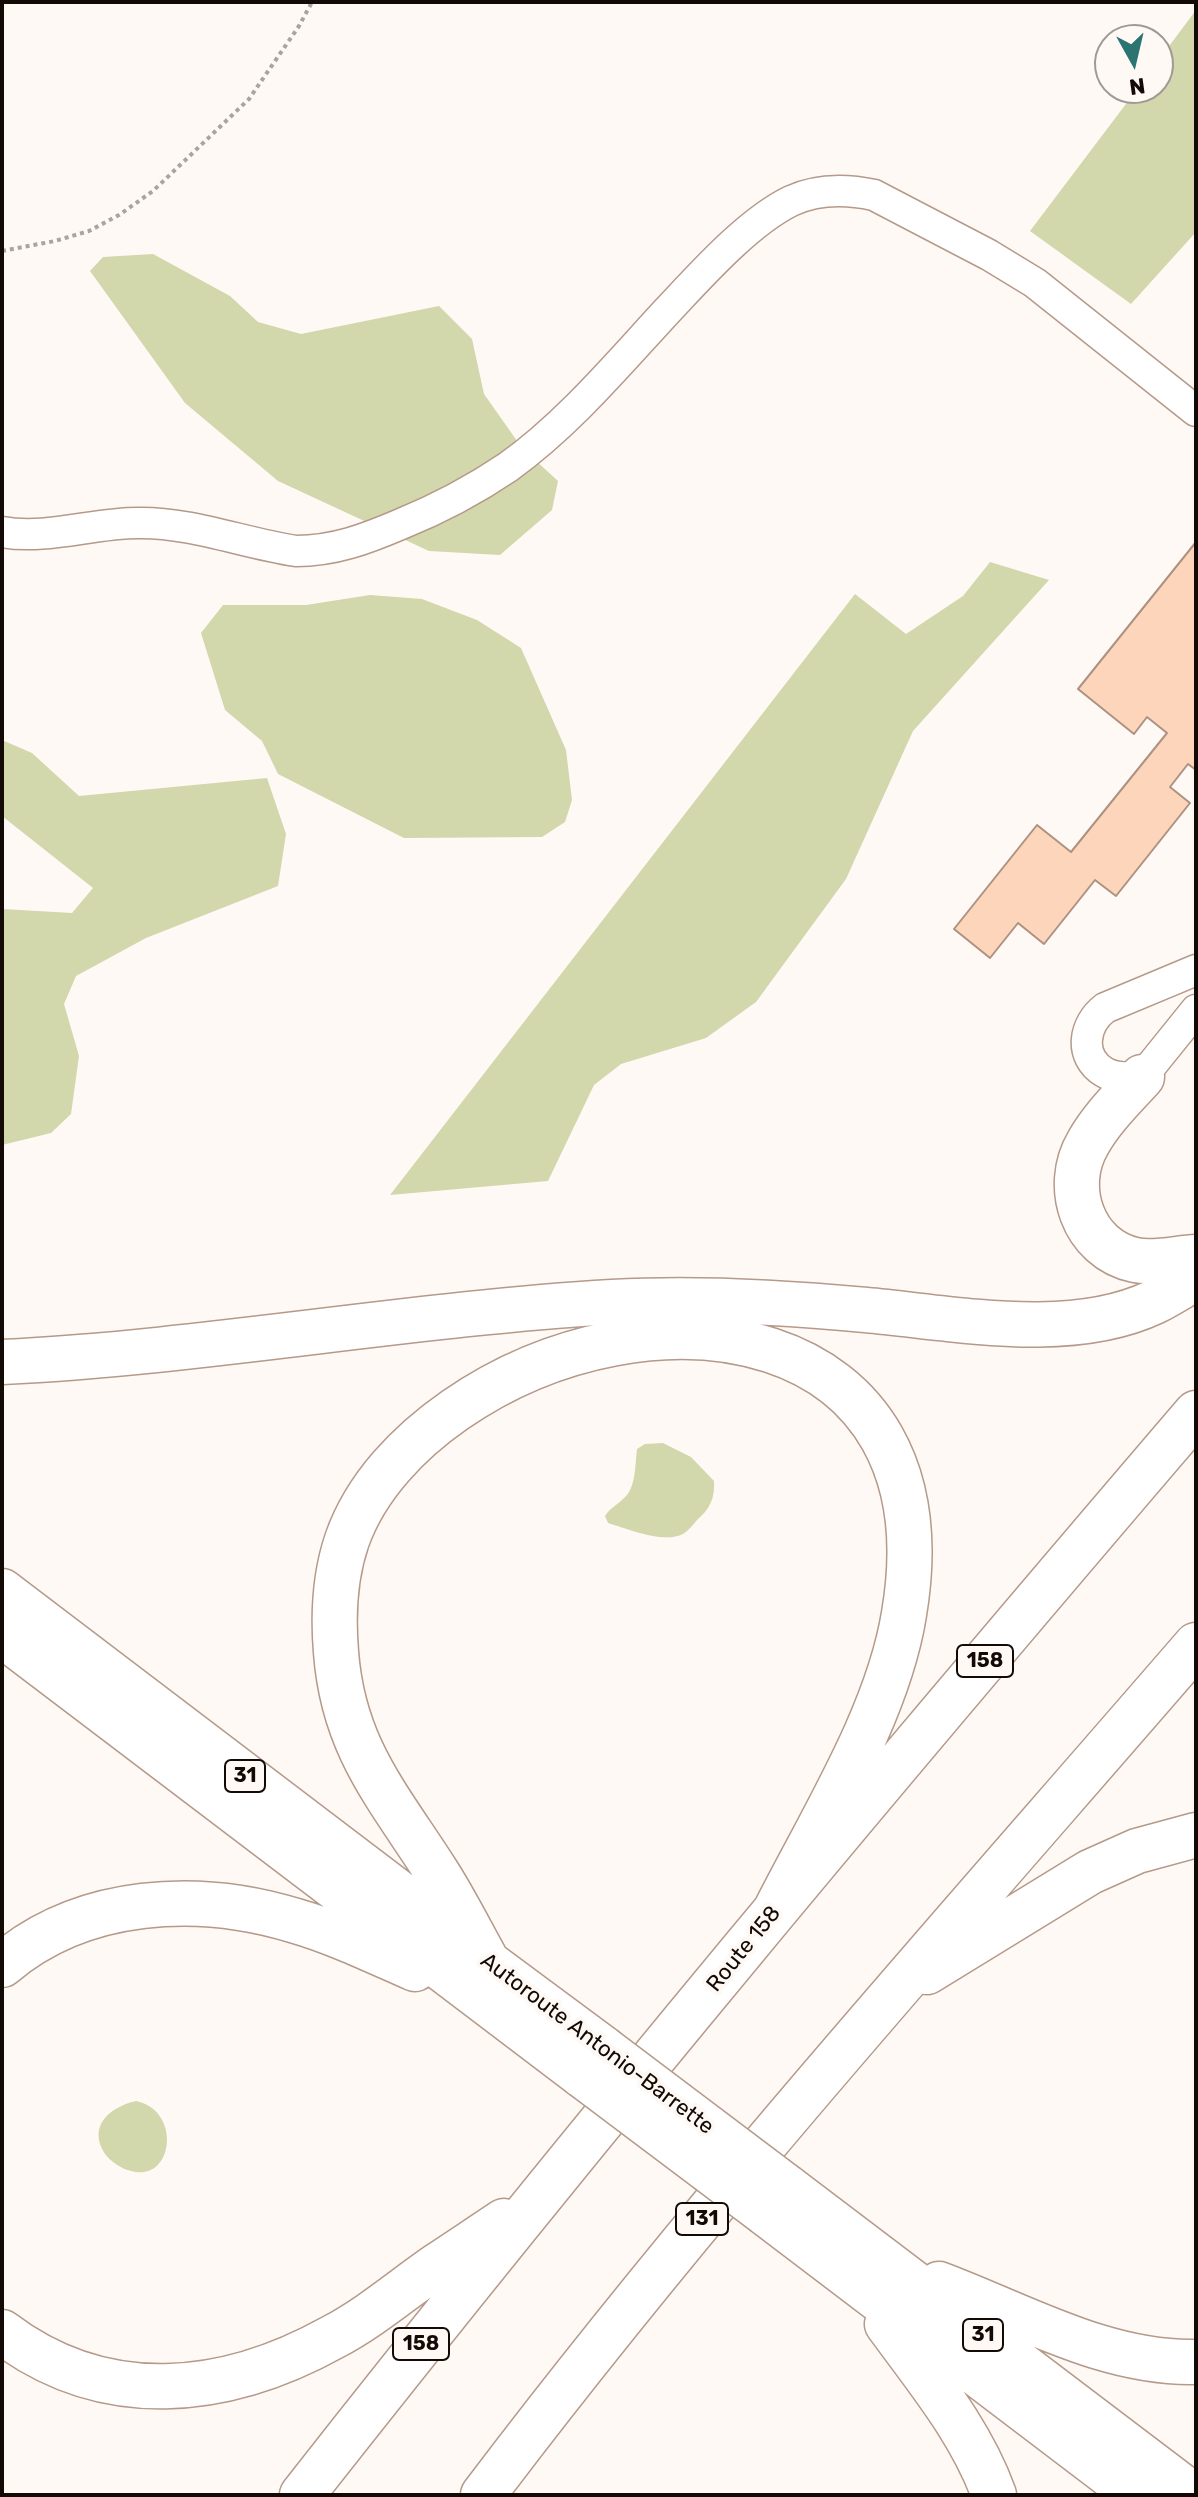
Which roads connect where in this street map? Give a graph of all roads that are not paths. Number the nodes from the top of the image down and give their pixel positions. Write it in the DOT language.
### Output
graph roads {
  1 [pos="1196,411"];
  2 [pos="2,532"];
  3 [pos="1196,970"];
  4 [pos="1196,1010"];
  5 [pos="1142,1077"];
  6 [pos="1196,1257"];
  7 [pos="1196,1278"];
  8 [pos="2,1362"];
  9 [pos="1196,1413"];
  10 [pos="2,1591"];
  11 [pos="2,1635"];
  12 [pos="1196,1645"];
  13 [pos="1196,1835"];
  14 [pos="775,1911"];
  15 [pos="2,1965"];
  16 [pos="485,1981"];
  17 [pos="898,1989"];
  18 [pos="543,2196"];
  19 [pos="874,2275"];
  20 [pos="2,2332"];
  21 [pos="1196,2362"];
  22 [pos="507,2475"];
  23 [pos="302,2495"];
  24 [pos="483,2495"];
  25 [pos="994,2495"];
  26 [pos="1136,2495"];
  27 [pos="1193,2495"];
  1 -- 2 [label="street"];
  3 -- 5 [label="street"];
  4 -- 5 [label="street"];
  5 -- 6 [label="highway"];
  7 -- 8 [label="highway"];
  9 -- 14 [label="highway, Route 158 / 158"];
  10 -- 16 [label="highway, Autoroute Antonio-Barrette / 31"];
  11 -- 16 [label="highway, Autoroute Antonio-Barrette / 31"];
  12 -- 17 [label="highway"];
  13 -- 17 [label="highway"];
  14 -- 16 [label="highway"];
  14 -- 18 [label="highway, Route 158 / 158"];
  15 -- 16 [label="highway"];
  16 -- 19 [label="highway, Autoroute Antonio-Barrette / 31, bridge"];
  17 -- 22 [label="highway, 131"];
  18 -- 20 [label="highway"];
  18 -- 23 [label="highway, Route 158 / 158"];
  19 -- 21 [label="highway"];
  19 -- 25 [label="highway"];
  19 -- 26 [label="highway, Autoroute Antonio-Barrette / 31"];
  19 -- 27 [label="highway, Autoroute Antonio-Barrette / 31"];
  22 -- 24 [label="highway, 131"];
}
